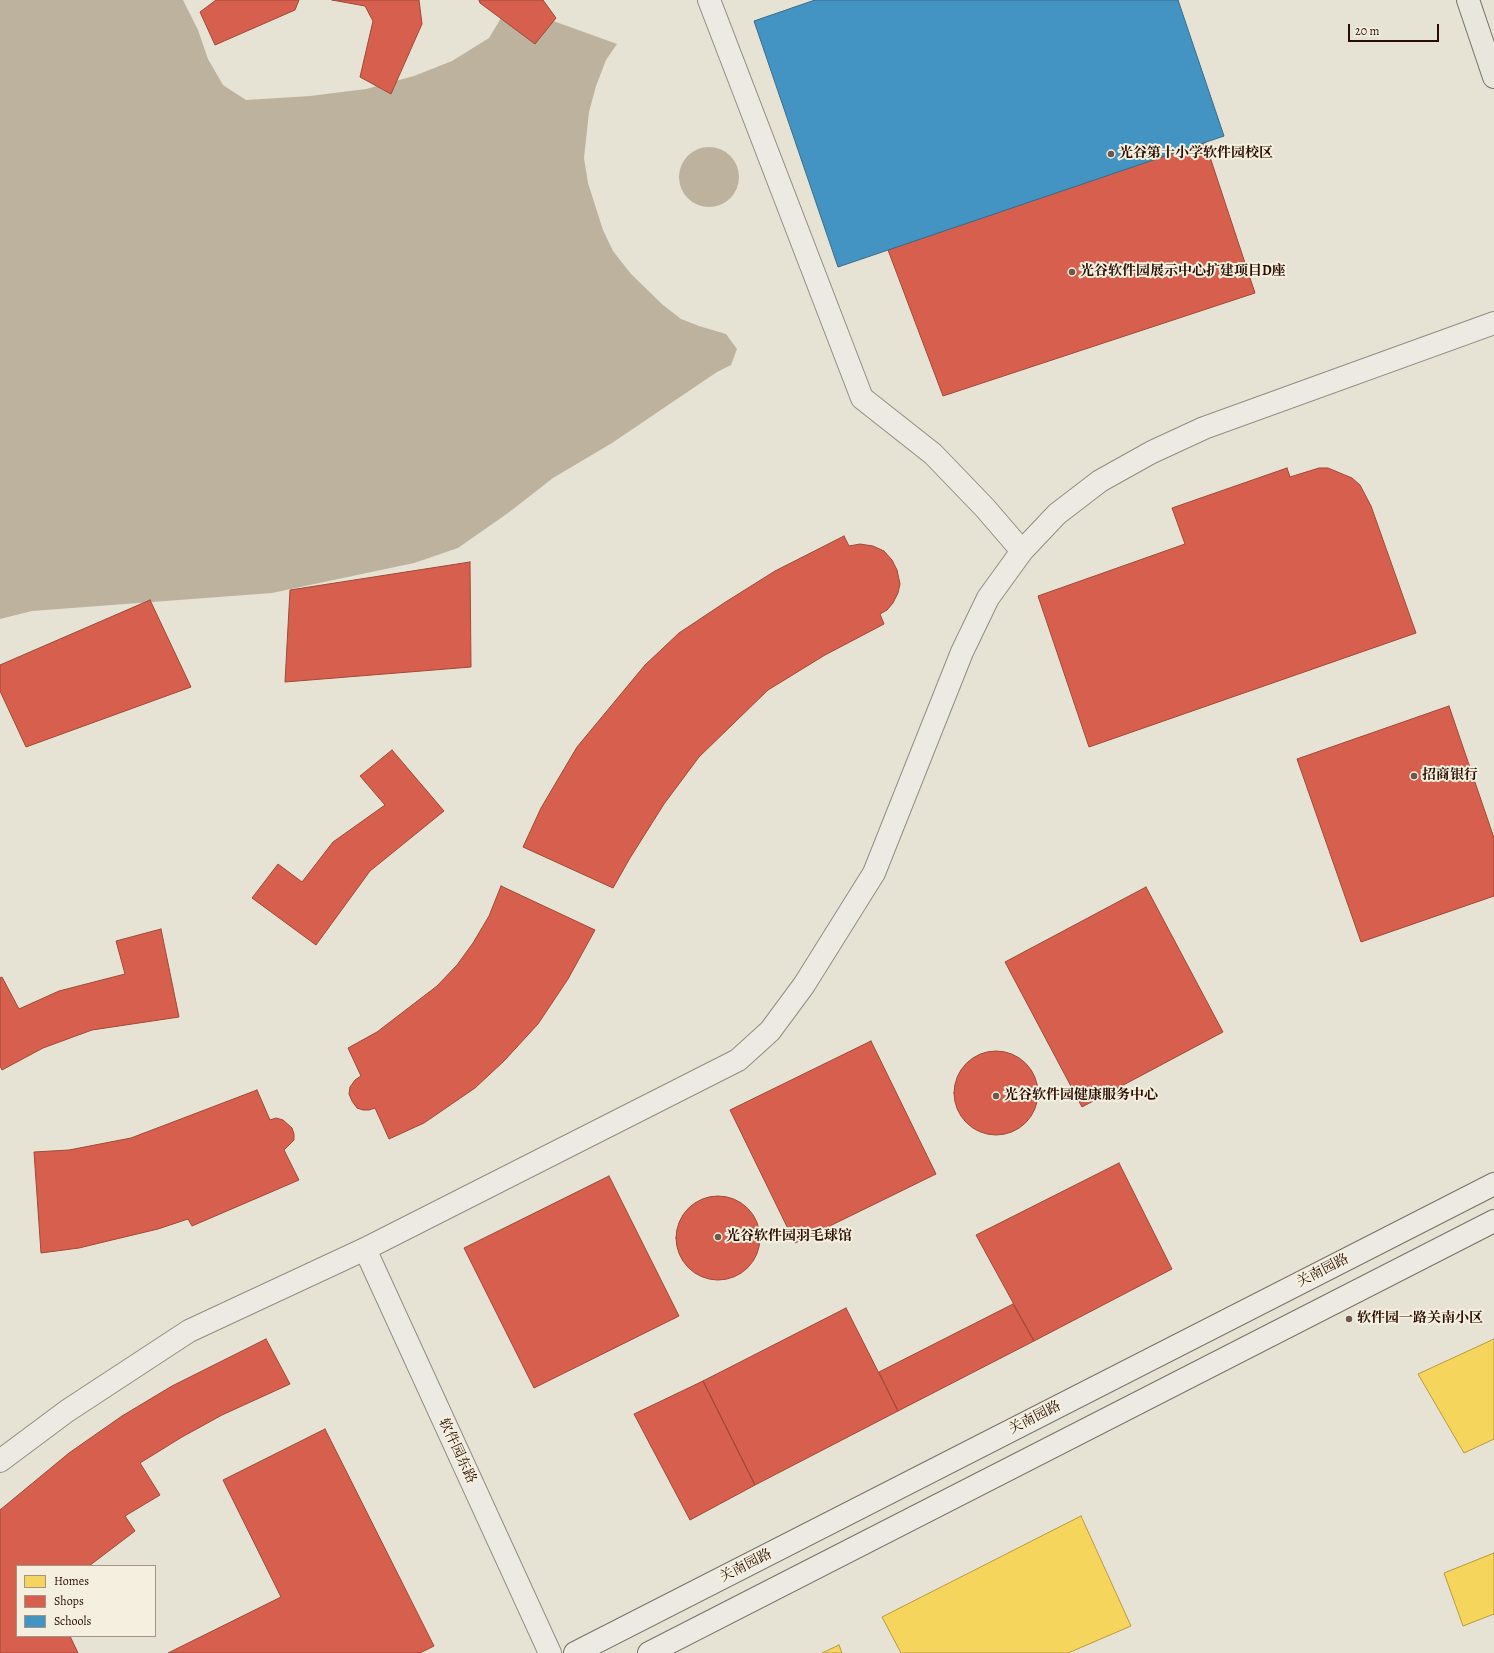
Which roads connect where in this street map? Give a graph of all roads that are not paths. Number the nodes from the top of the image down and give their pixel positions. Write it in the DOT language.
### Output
graph roads {
  1 [pos="709,0"];
  2 [pos="1468,0"];
  3 [pos="1494,77"];
  4 [pos="1494,323"];
  5 [pos="1022,551"];
  6 [pos="1494,1184"];
  7 [pos="1494,1221"];
  8 [pos="365,1249"];
  9 [pos="0,1461"];
  10 [pos="550,1653"];
  11 [pos="575,1653"];
  12 [pos="649,1653"];
  1 -- 5 [label="street"];
  2 -- 3 [label="main road"];
  4 -- 5 [label="street"];
  5 -- 8 [label="street"];
  6 -- 11 [label="street, 关南园路"];
  7 -- 12 [label="street"];
  8 -- 9 [label="street"];
  8 -- 10 [label="street, 软件园东路"];
}
